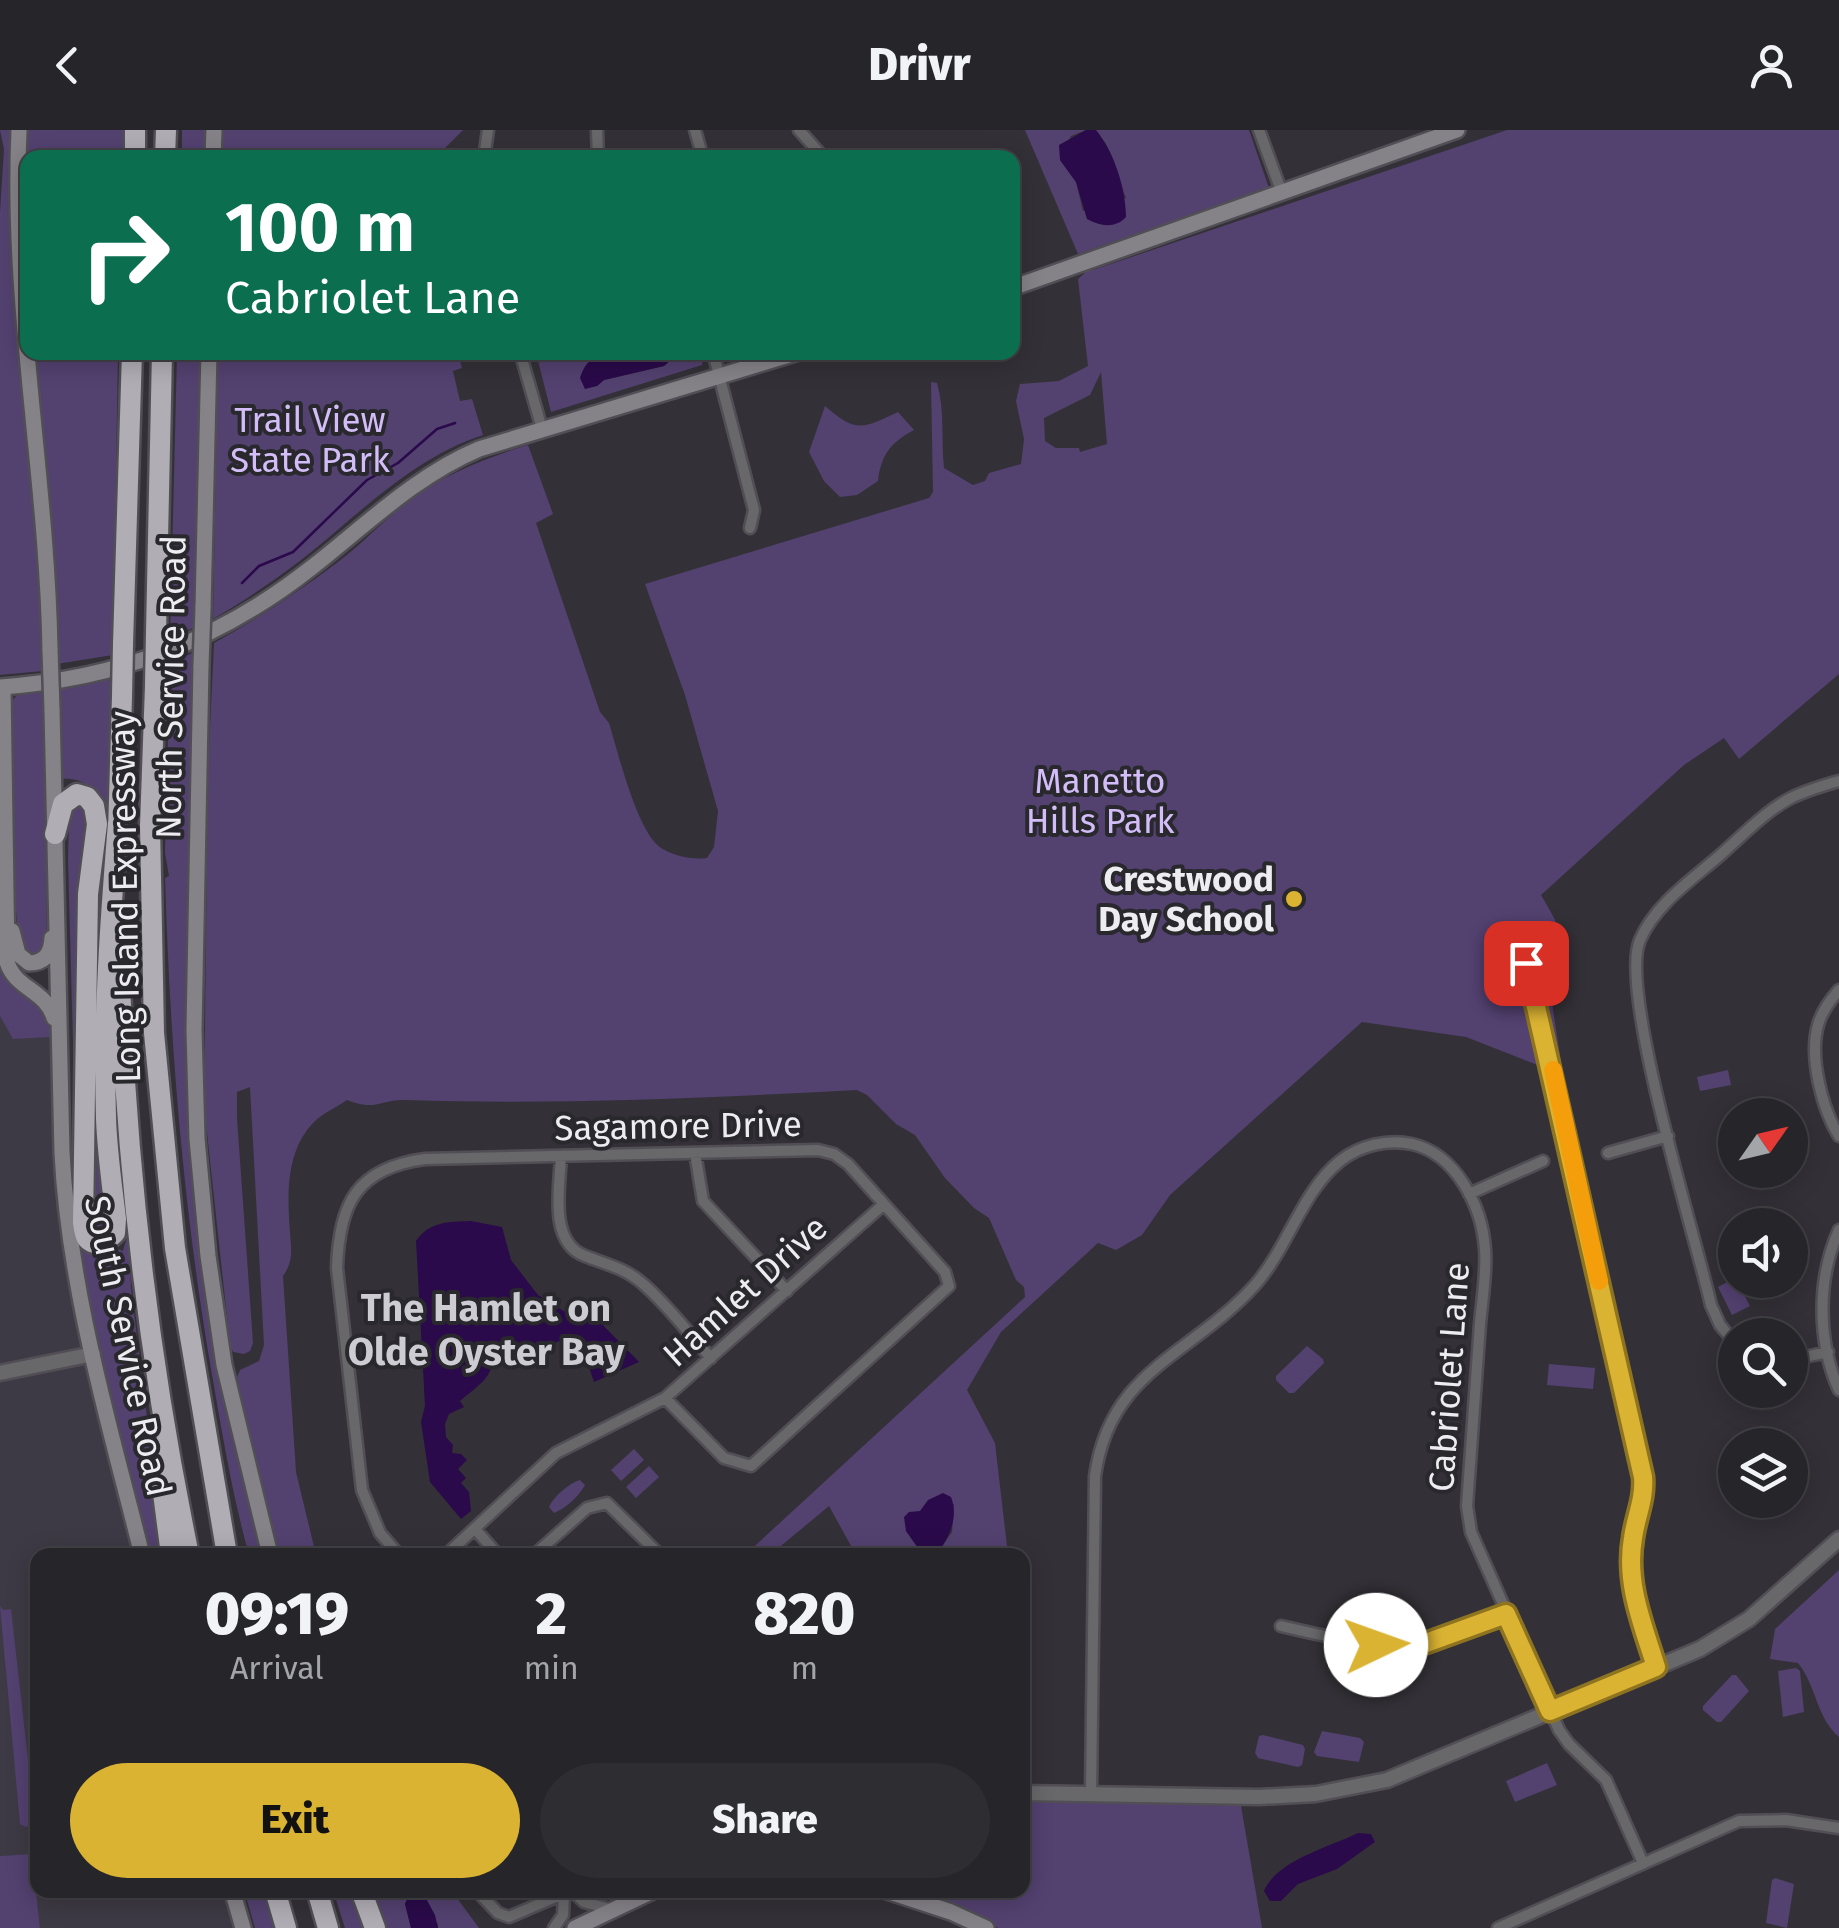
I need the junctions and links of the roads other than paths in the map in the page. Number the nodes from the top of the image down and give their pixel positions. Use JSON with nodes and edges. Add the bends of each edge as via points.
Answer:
{"nodes":[{"id":1,"x":19,"y":130,"type":"edge"},
{"id":2,"x":799,"y":130,"type":"edge"},
{"id":3,"x":1259,"y":130,"type":"edge"},
{"id":4,"x":1457,"y":130,"type":"edge"},
{"id":5,"x":817,"y":150,"type":"edge"},
{"id":6,"x":1282,"y":194,"type":"junction"},
{"id":7,"x":20,"y":274,"type":"edge"},
{"id":8,"x":1020,"y":282,"type":"edge"},
{"id":9,"x":29,"y":360,"type":"edge"},
{"id":10,"x":132,"y":360,"type":"edge"},
{"id":11,"x":162,"y":360,"type":"edge"},
{"id":12,"x":209,"y":360,"type":"edge"},
{"id":13,"x":522,"y":360,"type":"edge"},
{"id":14,"x":715,"y":360,"type":"edge"},
{"id":15,"x":772,"y":360,"type":"edge"},
{"id":16,"x":720,"y":375,"type":"junction"},
{"id":17,"x":542,"y":429,"type":"junction"},
{"id":18,"x":750,"y":528,"type":"dead end"},
{"id":19,"x":2,"y":687,"type":"edge"},
{"id":20,"x":1839,"y":781,"type":"edge"},
{"id":21,"x":118,"y":823,"type":"junction"},
{"id":22,"x":55,"y":834,"type":"junction"},
{"id":23,"x":56,"y":874,"type":"junction"},
{"id":24,"x":9,"y":917,"type":"junction"},
{"id":25,"x":1522,"y":948,"type":"dead end"},
{"id":26,"x":1839,"y":990,"type":"edge"},
{"id":27,"x":59,"y":1039,"type":"junction"},
{"id":28,"x":1668,"y":1136,"type":"junction"},
{"id":29,"x":1839,"y":1136,"type":"edge"},
{"id":30,"x":695,"y":1153,"type":"junction"},
{"id":31,"x":1608,"y":1154,"type":"dead end"},
{"id":32,"x":562,"y":1156,"type":"junction"},
{"id":33,"x":1544,"y":1161,"type":"dead end"},
{"id":34,"x":1469,"y":1194,"type":"junction"},
{"id":35,"x":884,"y":1204,"type":"junction"},
{"id":36,"x":1839,"y":1230,"type":"edge"},
{"id":37,"x":140,"y":1246,"type":"junction"},
{"id":38,"x":786,"y":1291,"type":"junction"},
{"id":39,"x":1718,"y":1321,"type":"edge"},
{"id":40,"x":1828,"y":1352,"type":"junction"},
{"id":41,"x":92,"y":1354,"type":"junction"},
{"id":42,"x":1808,"y":1356,"type":"edge"},
{"id":43,"x":711,"y":1358,"type":"junction"},
{"id":44,"x":0,"y":1373,"type":"edge"},
{"id":45,"x":1839,"y":1390,"type":"edge"},
{"id":46,"x":666,"y":1398,"type":"junction"},
{"id":47,"x":474,"y":1529,"type":"junction"},
{"id":48,"x":1839,"y":1540,"type":"edge"},
{"id":49,"x":140,"y":1548,"type":"edge"},
{"id":50,"x":170,"y":1548,"type":"edge"},
{"id":51,"x":188,"y":1548,"type":"edge"},
{"id":52,"x":226,"y":1548,"type":"edge"},
{"id":53,"x":268,"y":1548,"type":"edge"},
{"id":54,"x":394,"y":1548,"type":"edge"},
{"id":55,"x":454,"y":1548,"type":"edge"},
{"id":56,"x":492,"y":1548,"type":"edge"},
{"id":57,"x":542,"y":1548,"type":"edge"},
{"id":58,"x":653,"y":1548,"type":"edge"},
{"id":59,"x":1506,"y":1614,"type":"junction"},
{"id":60,"x":1280,"y":1626,"type":"dead end"},
{"id":61,"x":1656,"y":1667,"type":"junction"},
{"id":62,"x":1550,"y":1711,"type":"junction"},
{"id":63,"x":1030,"y":1792,"type":"edge"},
{"id":64,"x":1091,"y":1794,"type":"junction"},
{"id":65,"x":1839,"y":1828,"type":"edge"},
{"id":66,"x":1643,"y":1863,"type":"junction"},
{"id":67,"x":234,"y":1898,"type":"edge"},
{"id":68,"x":278,"y":1898,"type":"edge"},
{"id":69,"x":319,"y":1898,"type":"edge"},
{"id":70,"x":367,"y":1898,"type":"edge"},
{"id":71,"x":484,"y":1898,"type":"edge"},
{"id":72,"x":553,"y":1898,"type":"edge"},
{"id":73,"x":567,"y":1898,"type":"edge"},
{"id":74,"x":579,"y":1898,"type":"edge"},
{"id":75,"x":639,"y":1898,"type":"edge"},
{"id":76,"x":908,"y":1898,"type":"edge"},
{"id":77,"x":614,"y":1910,"type":"junction"},
{"id":78,"x":243,"y":1928,"type":"edge"},
{"id":79,"x":286,"y":1928,"type":"edge"},
{"id":80,"x":328,"y":1928,"type":"edge"},
{"id":81,"x":376,"y":1928,"type":"edge"},
{"id":82,"x":554,"y":1928,"type":"edge"},
{"id":83,"x":575,"y":1928,"type":"edge"},
{"id":84,"x":986,"y":1928,"type":"edge"},
{"id":85,"x":1498,"y":1928,"type":"edge"}],
"edges":[{"from":1,"to":7,"type":"main road","name":"South Service Road","bridge":true},
{"from":2,"to":5,"type":"street"},
{"from":3,"to":6,"type":"street"},
{"from":4,"to":6,"type":"main road"},
{"from":6,"to":8,"type":"main road"},
{"from":9,"to":22,"type":"main road","name":"South Service Road","bridge":true,"via":[[44,507]]},
{"from":10,"to":21,"type":"highway","name":"Long Island Expressway","bridge":true},
{"from":11,"to":52,"type":"highway","name":"Long Island Expressway","bridge":true,"via":[[150,826],[154,1033],[175,1248]]},
{"from":12,"to":53,"type":"main road","name":"North Service Road","bridge":true,"via":[[196,1139],[224,1365]]},
{"from":13,"to":17,"type":"street"},
{"from":14,"to":16,"type":"street"},
{"from":15,"to":16,"type":"main road"},
{"from":16,"to":17,"type":"main road"},
{"from":16,"to":18,"type":"street","via":[[754,510]]},
{"from":17,"to":19,"type":"main road","via":[[438,468],[279,592],[224,626],[155,658]]},
{"from":19,"to":24,"type":"main road"},
{"from":20,"to":28,"type":"street","via":[[1771,811],[1657,912],[1640,939],[1635,980]]},
{"from":21,"to":22,"type":"highway","via":[[106,1037],[116,1218],[115,1233],[102,1246],[85,1238],[83,1224],[88,894],[96,824],[87,797],[77,794],[62,804]]},
{"from":21,"to":37,"type":"highway","name":"Long Island Expressway","via":[[122,1036]]},
{"from":22,"to":23,"type":"main road","name":"South Service Road"},
{"from":23,"to":24,"type":"main road","via":[[51,948],[44,958],[23,960]]},
{"from":23,"to":27,"type":"main road","name":"South Service Road"},
{"from":24,"to":27,"type":"main road","via":[[10,970],[49,1004]]},
{"from":25,"to":61,"type":"street","via":[[1643,1477],[1630,1574]]},
{"from":26,"to":29,"type":"street","via":[[1816,1029],[1826,1109]]},
{"from":27,"to":41,"type":"main road","name":"South Service Road","via":[[66,1215]]},
{"from":28,"to":31,"type":"street"},
{"from":28,"to":39,"type":"street"},
{"from":30,"to":32,"type":"street","name":"Sagamore Drive"},
{"from":30,"to":35,"type":"street","name":"Sagamore Drive","via":[[834,1154]]},
{"from":30,"to":38,"type":"street","via":[[704,1201]]},
{"from":32,"to":43,"type":"street","via":[[558,1220],[567,1238],[580,1255],[642,1283]]},
{"from":32,"to":54,"type":"street","name":"Sagamore Drive","via":[[402,1162],[374,1174],[344,1210],[338,1268],[362,1490]]},
{"from":33,"to":34,"type":"street"},
{"from":34,"to":59,"type":"street","name":"Cabriolet Lane","via":[[1486,1250],[1467,1506],[1471,1532]]},
{"from":34,"to":64,"type":"street","name":"Cabriolet Lane","via":[[1449,1164],[1424,1147],[1405,1142],[1360,1148],[1325,1176],[1254,1286],[1120,1402],[1098,1448],[1095,1476]]},
{"from":35,"to":38,"type":"street","name":"Hamlet Drive"},
{"from":35,"to":46,"type":"street","name":"Sagamore Drive","via":[[945,1272],[949,1286],[762,1458],[751,1466],[724,1458]]},
{"from":36,"to":40,"type":"street","via":[[1822,1300]]},
{"from":37,"to":50,"type":"highway"},
{"from":37,"to":51,"type":"highway","name":"Long Island Expressway"},
{"from":38,"to":43,"type":"street","name":"Hamlet Drive"},
{"from":40,"to":42,"type":"street"},
{"from":40,"to":45,"type":"street"},
{"from":41,"to":44,"type":"street"},
{"from":41,"to":49,"type":"main road","name":"South Service Road"},
{"from":43,"to":46,"type":"street","name":"Hamlet Drive"},
{"from":46,"to":47,"type":"street","name":"Hamlet Drive","via":[[556,1454]]},
{"from":47,"to":55,"type":"street","name":"Hamlet Drive"},
{"from":47,"to":56,"type":"street"},
{"from":48,"to":61,"type":"street","via":[[1749,1620]]},
{"from":57,"to":58,"type":"street","via":[[587,1508],[608,1502]]},
{"from":59,"to":60,"type":"street","via":[[1448,1637],[1401,1646]]},
{"from":59,"to":62,"type":"street","name":"Cabriolet Lane"},
{"from":61,"to":62,"type":"street"},
{"from":62,"to":64,"type":"street","via":[[1415,1771],[1358,1788],[1259,1797]]},
{"from":62,"to":66,"type":"street","name":"Cabriolet Lane","via":[[1568,1744],[1606,1780]]},
{"from":63,"to":64,"type":"street"},
{"from":65,"to":66,"type":"street","via":[[1739,1821]]},
{"from":66,"to":85,"type":"street"},
{"from":67,"to":78,"type":"main road"},
{"from":68,"to":79,"type":"highway"},
{"from":69,"to":80,"type":"highway"},
{"from":70,"to":81,"type":"highway"},
{"from":71,"to":72,"type":"street","via":[[510,1917]]},
{"from":73,"to":82,"type":"street"},
{"from":74,"to":77,"type":"street"},
{"from":75,"to":77,"type":"main road"},
{"from":76,"to":84,"type":"main road"},
{"from":77,"to":83,"type":"main road"}]}
